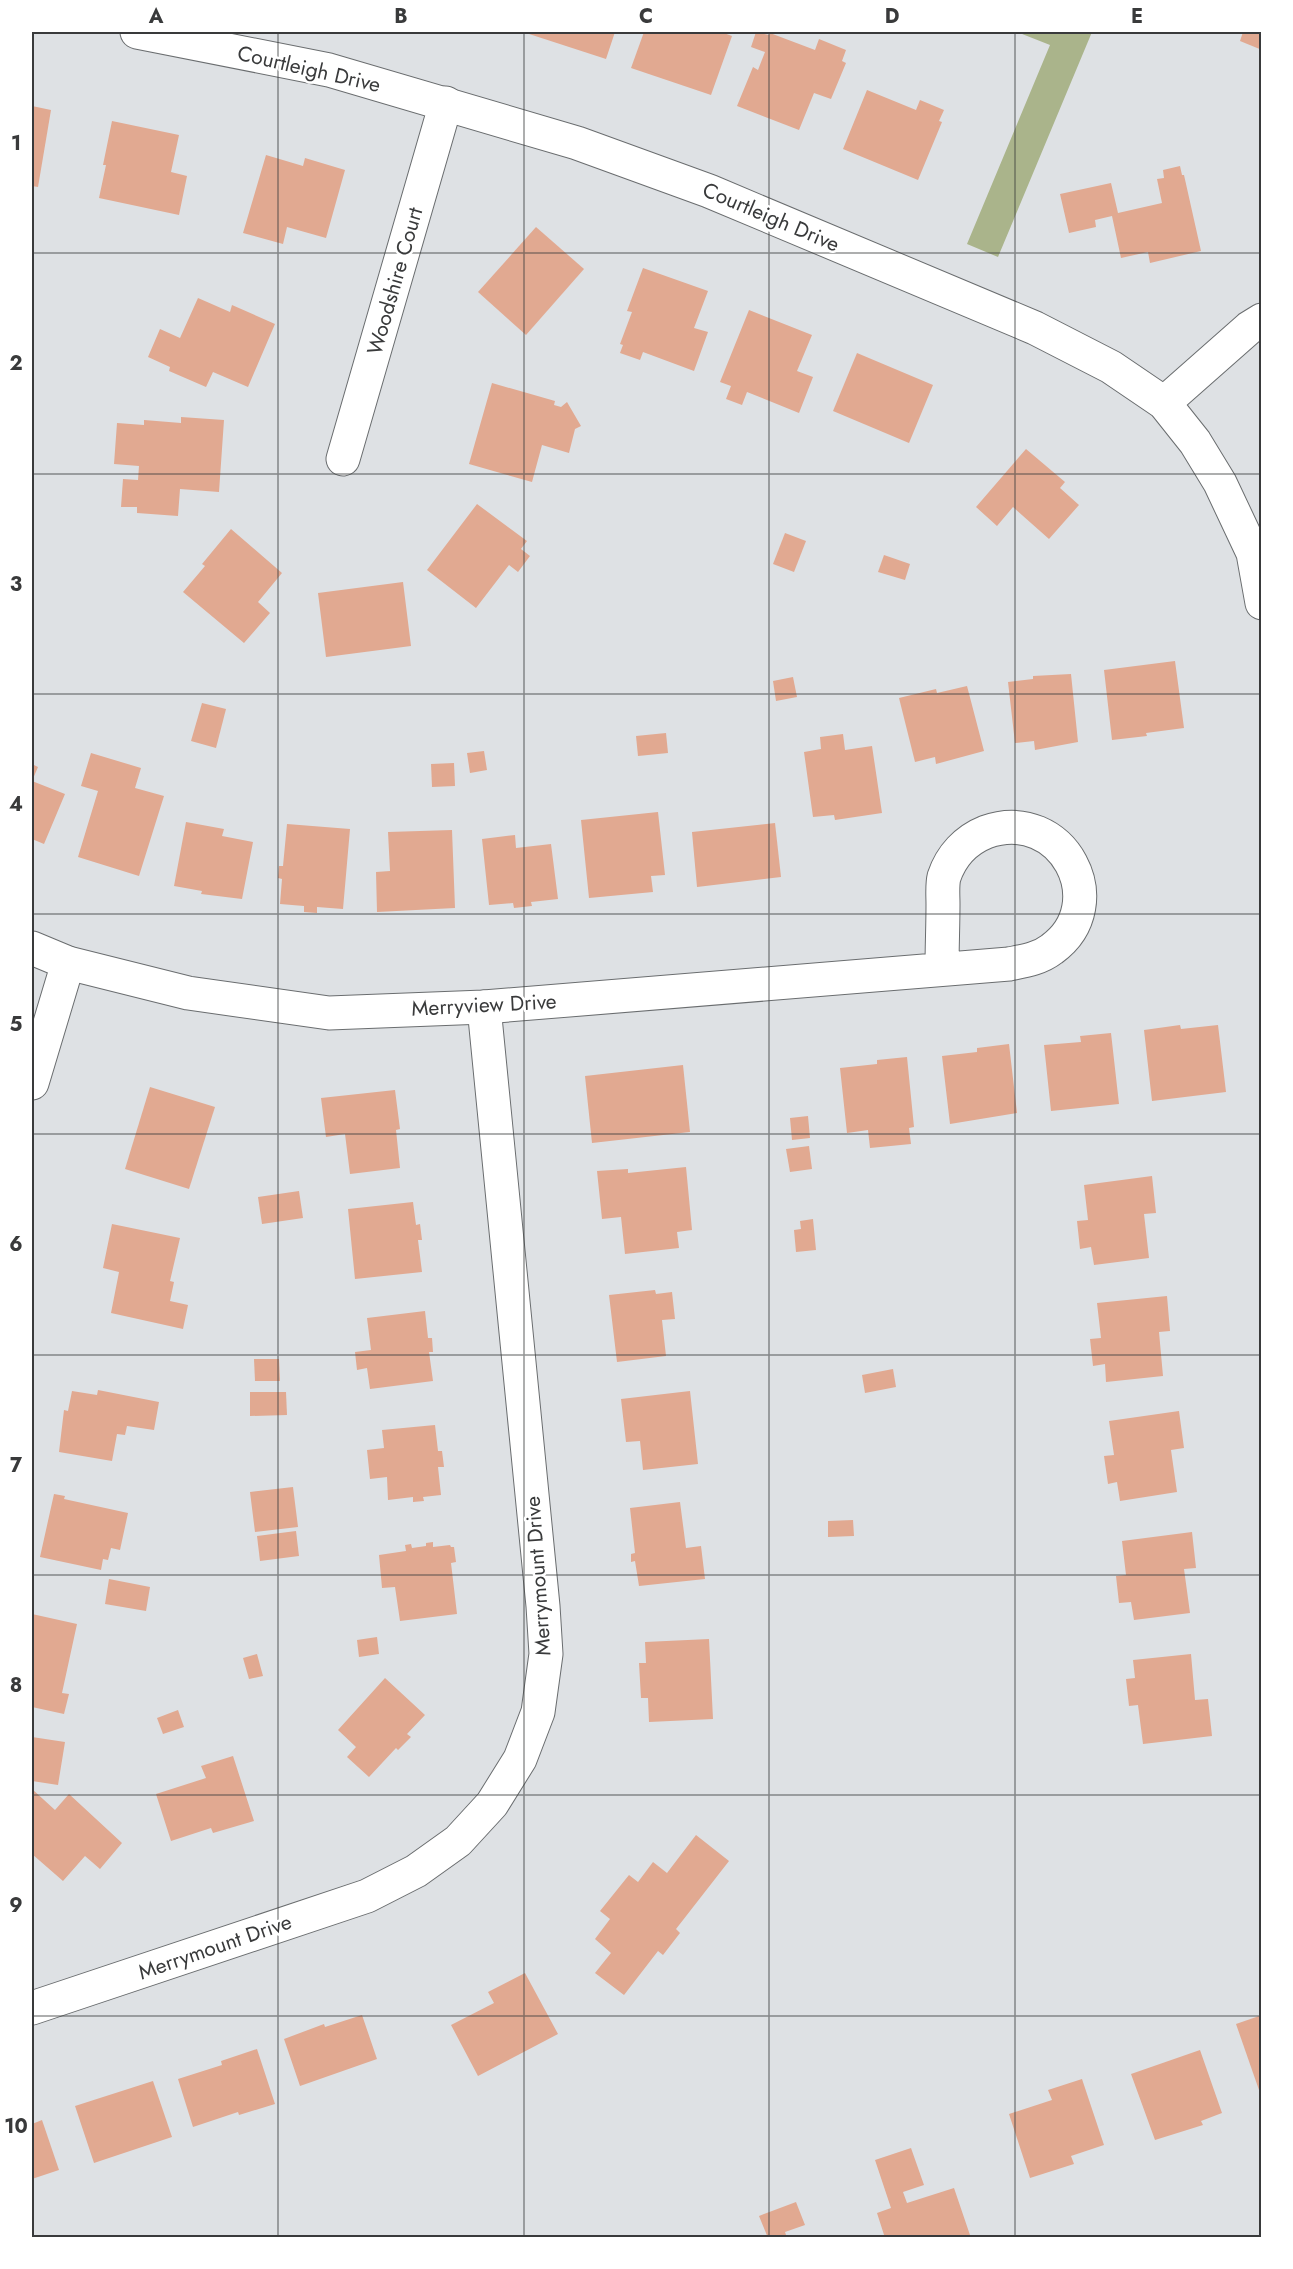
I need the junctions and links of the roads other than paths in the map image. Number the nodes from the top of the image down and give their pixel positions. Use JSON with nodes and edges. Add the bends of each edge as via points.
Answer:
{"nodes":[{"id":1,"x":137,"y":32,"type":"edge"},
{"id":2,"x":446,"y":103,"type":"junction"},
{"id":3,"x":1262,"y":320,"type":"edge"},
{"id":4,"x":1164,"y":403,"type":"junction"},
{"id":5,"x":343,"y":459,"type":"dead end"},
{"id":6,"x":1262,"y":603,"type":"edge"},
{"id":7,"x":32,"y":948,"type":"edge"},
{"id":8,"x":68,"y":963,"type":"junction"},
{"id":9,"x":942,"y":968,"type":"junction"},
{"id":10,"x":484,"y":1007,"type":"junction"},
{"id":11,"x":32,"y":1083,"type":"edge"},
{"id":12,"x":32,"y":2008,"type":"edge"}],
"edges":[{"from":1,"to":2,"type":"street","name":"Courtleigh Drive","via":[[329,70]]},
{"from":2,"to":4,"type":"street","name":"Courtleigh Drive","via":[[577,143],[709,191],[1035,328],[1111,367]]},
{"from":2,"to":5,"type":"street","name":"Woodshire Court"},
{"from":3,"to":4,"type":"street"},
{"from":4,"to":6,"type":"street","name":"Courtleigh Drive","via":[[1195,442],[1220,483],[1253,553]]},
{"from":7,"to":8,"type":"street","name":"Merryview Drive"},
{"from":8,"to":10,"type":"street","name":"Merryview Drive","via":[[188,993],[329,1013]]},
{"from":8,"to":11,"type":"street"},
{"from":9,"to":9,"type":"street","name":"Merryview Drive","via":[[1033,960],[1067,934],[1075,919],[1078,882],[1061,848],[1044,834],[1024,827],[1002,827],[974,837],[955,855],[943,879]]},
{"from":9,"to":10,"type":"street","name":"Merryview Drive"},
{"from":10,"to":12,"type":"street","name":"Merrymount Drive","via":[[545,1645],[538,1712],[520,1759],[485,1811],[458,1841],[416,1871],[367,1896]]}]}
